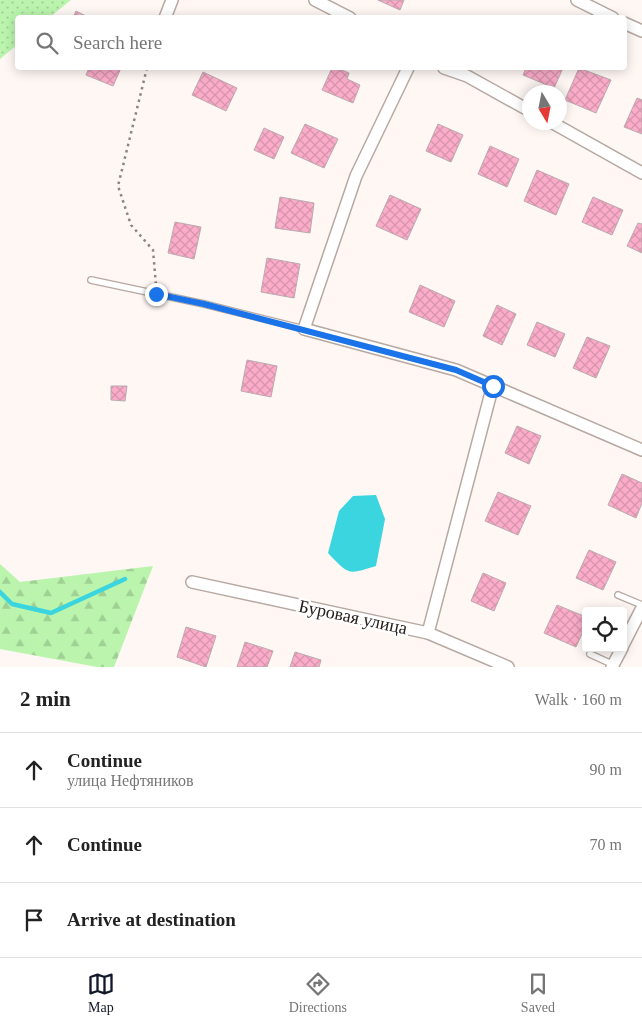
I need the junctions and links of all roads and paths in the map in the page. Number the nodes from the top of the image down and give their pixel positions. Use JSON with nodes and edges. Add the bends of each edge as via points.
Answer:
{"nodes":[{"id":1,"x":172,"y":0,"type":"edge"},
{"id":2,"x":314,"y":0,"type":"edge"},
{"id":3,"x":577,"y":0,"type":"edge"},
{"id":4,"x":166,"y":15,"type":"edge"},
{"id":5,"x":344,"y":15,"type":"edge"},
{"id":6,"x":607,"y":15,"type":"edge"},
{"id":7,"x":627,"y":24,"type":"edge"},
{"id":8,"x":642,"y":31,"type":"edge"},
{"id":9,"x":147,"y":70,"type":"edge"},
{"id":10,"x":407,"y":70,"type":"edge"},
{"id":11,"x":450,"y":70,"type":"edge"},
{"id":12,"x":522,"y":107,"type":"edge"},
{"id":13,"x":565,"y":130,"type":"edge"},
{"id":14,"x":642,"y":173,"type":"edge"},
{"id":15,"x":91,"y":280,"type":"dead end"},
{"id":16,"x":156,"y":294,"type":"junction"},
{"id":17,"x":304,"y":329,"type":"junction"},
{"id":18,"x":493,"y":386,"type":"junction"},
{"id":19,"x":642,"y":450,"type":"edge"},
{"id":20,"x":192,"y":582,"type":"dead end"},
{"id":21,"x":618,"y":595,"type":"dead end"},
{"id":22,"x":642,"y":606,"type":"edge"},
{"id":23,"x":428,"y":633,"type":"junction"},
{"id":24,"x":627,"y":637,"type":"edge"},
{"id":25,"x":620,"y":652,"type":"edge"},
{"id":26,"x":590,"y":654,"type":"dead end"},
{"id":27,"x":613,"y":666,"type":"edge"},
{"id":28,"x":508,"y":667,"type":"edge"}],
"edges":[{"from":1,"to":4,"type":"street"},
{"from":2,"to":5,"type":"street"},
{"from":3,"to":6,"type":"street"},
{"from":7,"to":8,"type":"street"},
{"from":9,"to":16,"type":"path","via":[[118,186],[131,225],[153,250]]},
{"from":10,"to":17,"type":"street","via":[[356,176]]},
{"from":11,"to":12,"type":"street"},
{"from":13,"to":14,"type":"street"},
{"from":15,"to":16,"type":"lane"},
{"from":16,"to":17,"type":"lane"},
{"from":17,"to":18,"type":"street","via":[[456,370]]},
{"from":18,"to":19,"type":"street"},
{"from":18,"to":23,"type":"street"},
{"from":20,"to":23,"type":"street","name":"Буровая улица"},
{"from":21,"to":22,"type":"lane"},
{"from":22,"to":24,"type":"street"},
{"from":23,"to":28,"type":"street","name":"Буровая улица"},
{"from":25,"to":27,"type":"street"},
{"from":26,"to":27,"type":"lane"}]}
